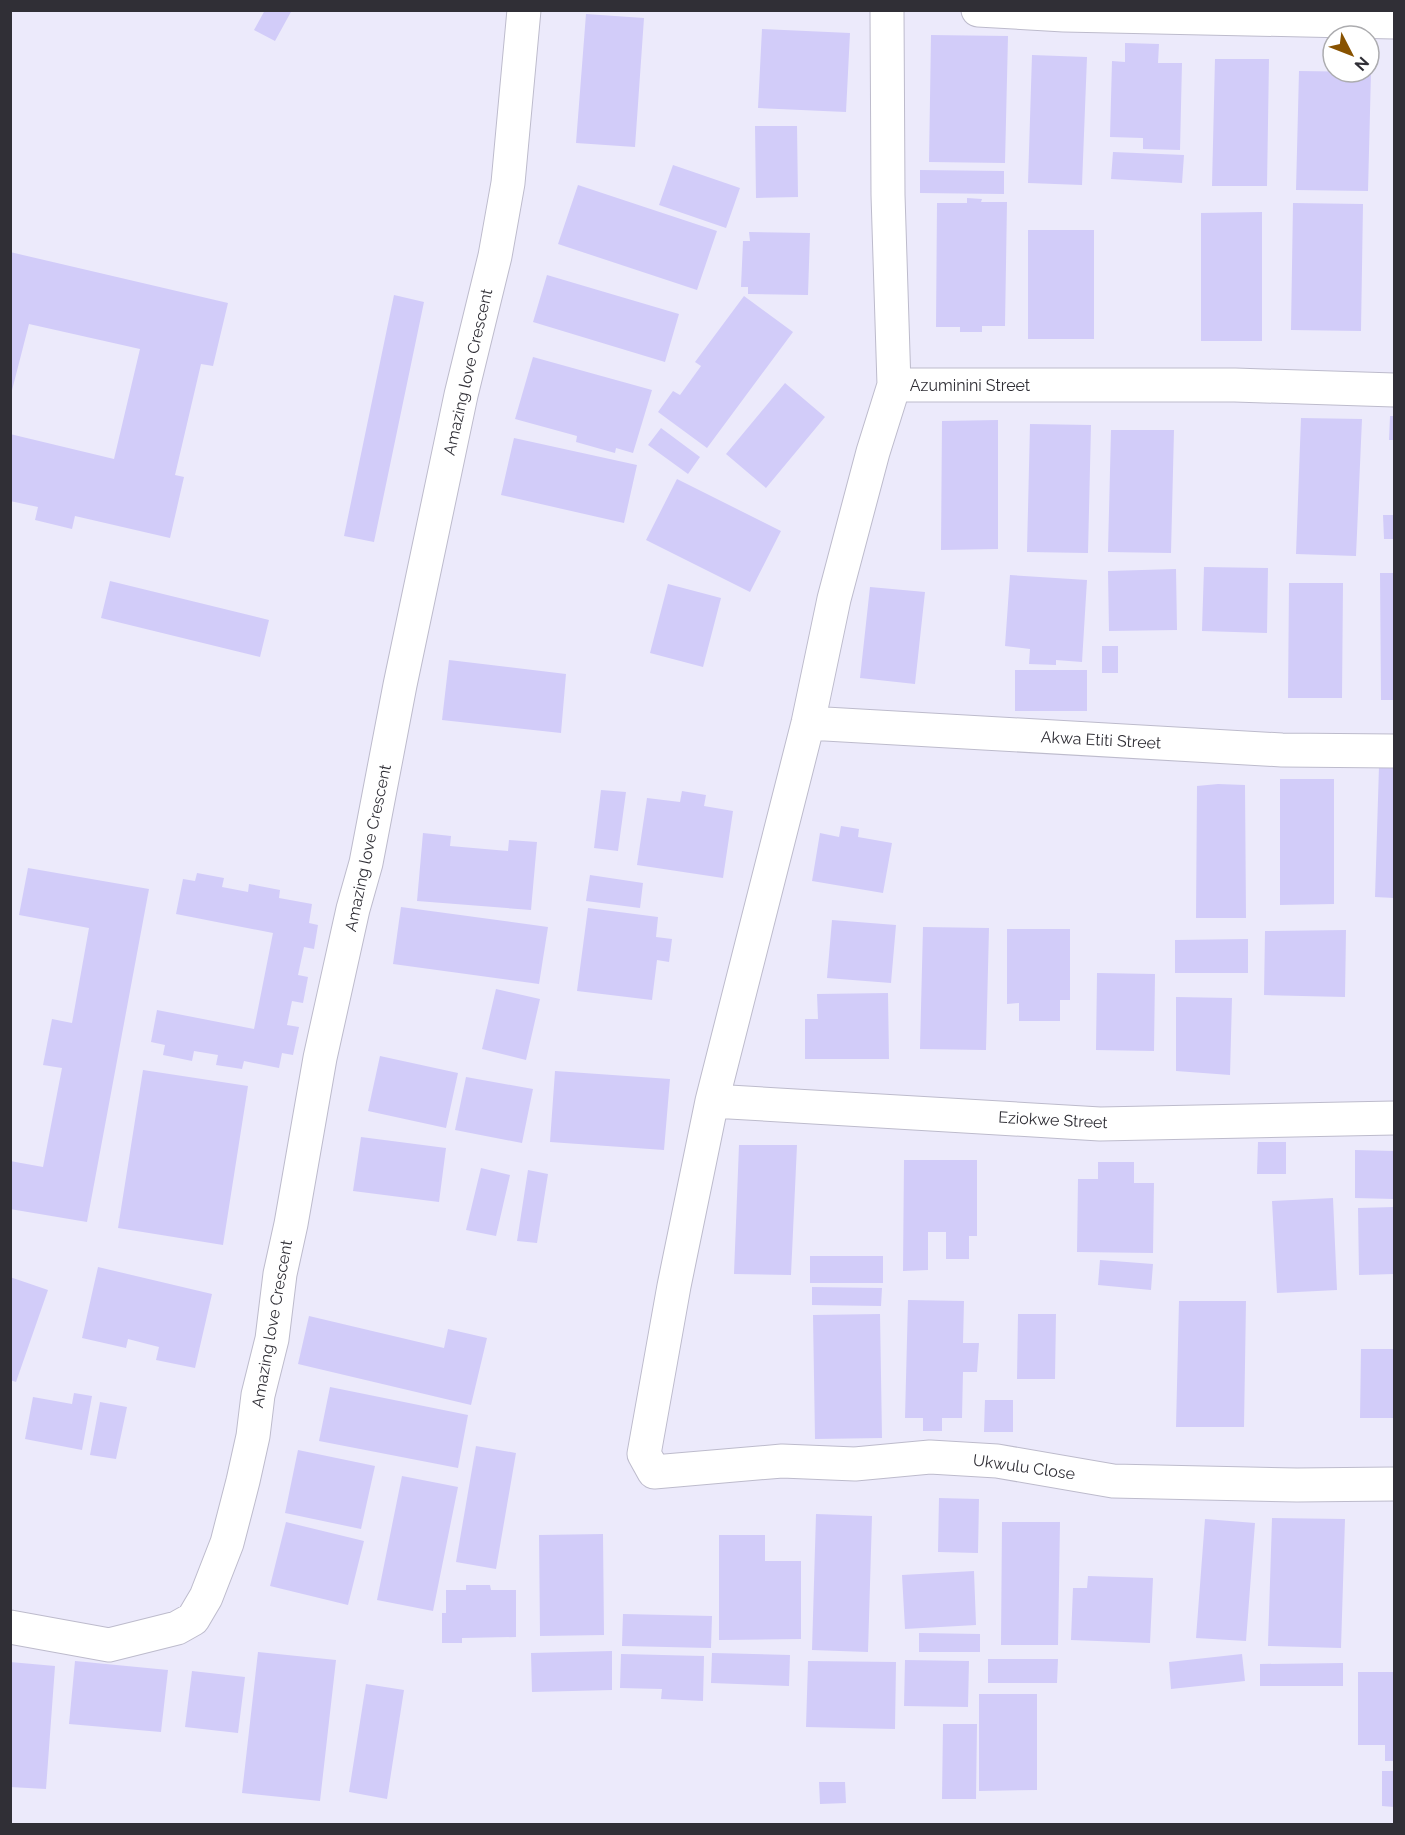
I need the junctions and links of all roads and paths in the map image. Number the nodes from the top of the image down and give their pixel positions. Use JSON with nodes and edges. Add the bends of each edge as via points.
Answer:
{"nodes":[{"id":1,"x":524,"y":10,"type":"edge"},
{"id":2,"x":887,"y":10,"type":"edge"},
{"id":3,"x":978,"y":10,"type":"edge"},
{"id":4,"x":1395,"y":22,"type":"edge"},
{"id":5,"x":894,"y":385,"type":"junction"},
{"id":6,"x":1395,"y":390,"type":"edge"},
{"id":7,"x":808,"y":723,"type":"junction"},
{"id":8,"x":1395,"y":751,"type":"edge"},
{"id":9,"x":712,"y":1101,"type":"junction"},
{"id":10,"x":1395,"y":1118,"type":"edge"},
{"id":11,"x":654,"y":1472,"type":"joint"},
{"id":12,"x":1395,"y":1484,"type":"edge"},
{"id":13,"x":10,"y":1627,"type":"edge"}],
"edges":[{"from":1,"to":13,"type":"street","name":"Amazing love Crescent","via":[[508,183],[495,256],[461,395],[366,864],[320,1058],[280,1274],[272,1339],[227,1544],[193,1619],[177,1628],[109,1645]]},
{"from":2,"to":5,"type":"street"},
{"from":3,"to":4,"type":"street"},
{"from":5,"to":6,"type":"street","name":"Azuminini Street","via":[[1235,385]]},
{"from":5,"to":7,"type":"street","name":"Azuminini Street","via":[[834,599]]},
{"from":7,"to":8,"type":"street","name":"Akwa Etiti Street","via":[[1282,750]]},
{"from":7,"to":9,"type":"street","name":"Azuminini Street"},
{"from":9,"to":10,"type":"street","name":"Eziokwe Street","via":[[1100,1124]]},
{"from":9,"to":11,"type":"street","name":"Azuminini Street","via":[[644,1454]]},
{"from":11,"to":12,"type":"street","name":"Ukwulu Close","via":[[782,1461],[855,1464],[930,1457],[997,1461],[1113,1481]]}]}
